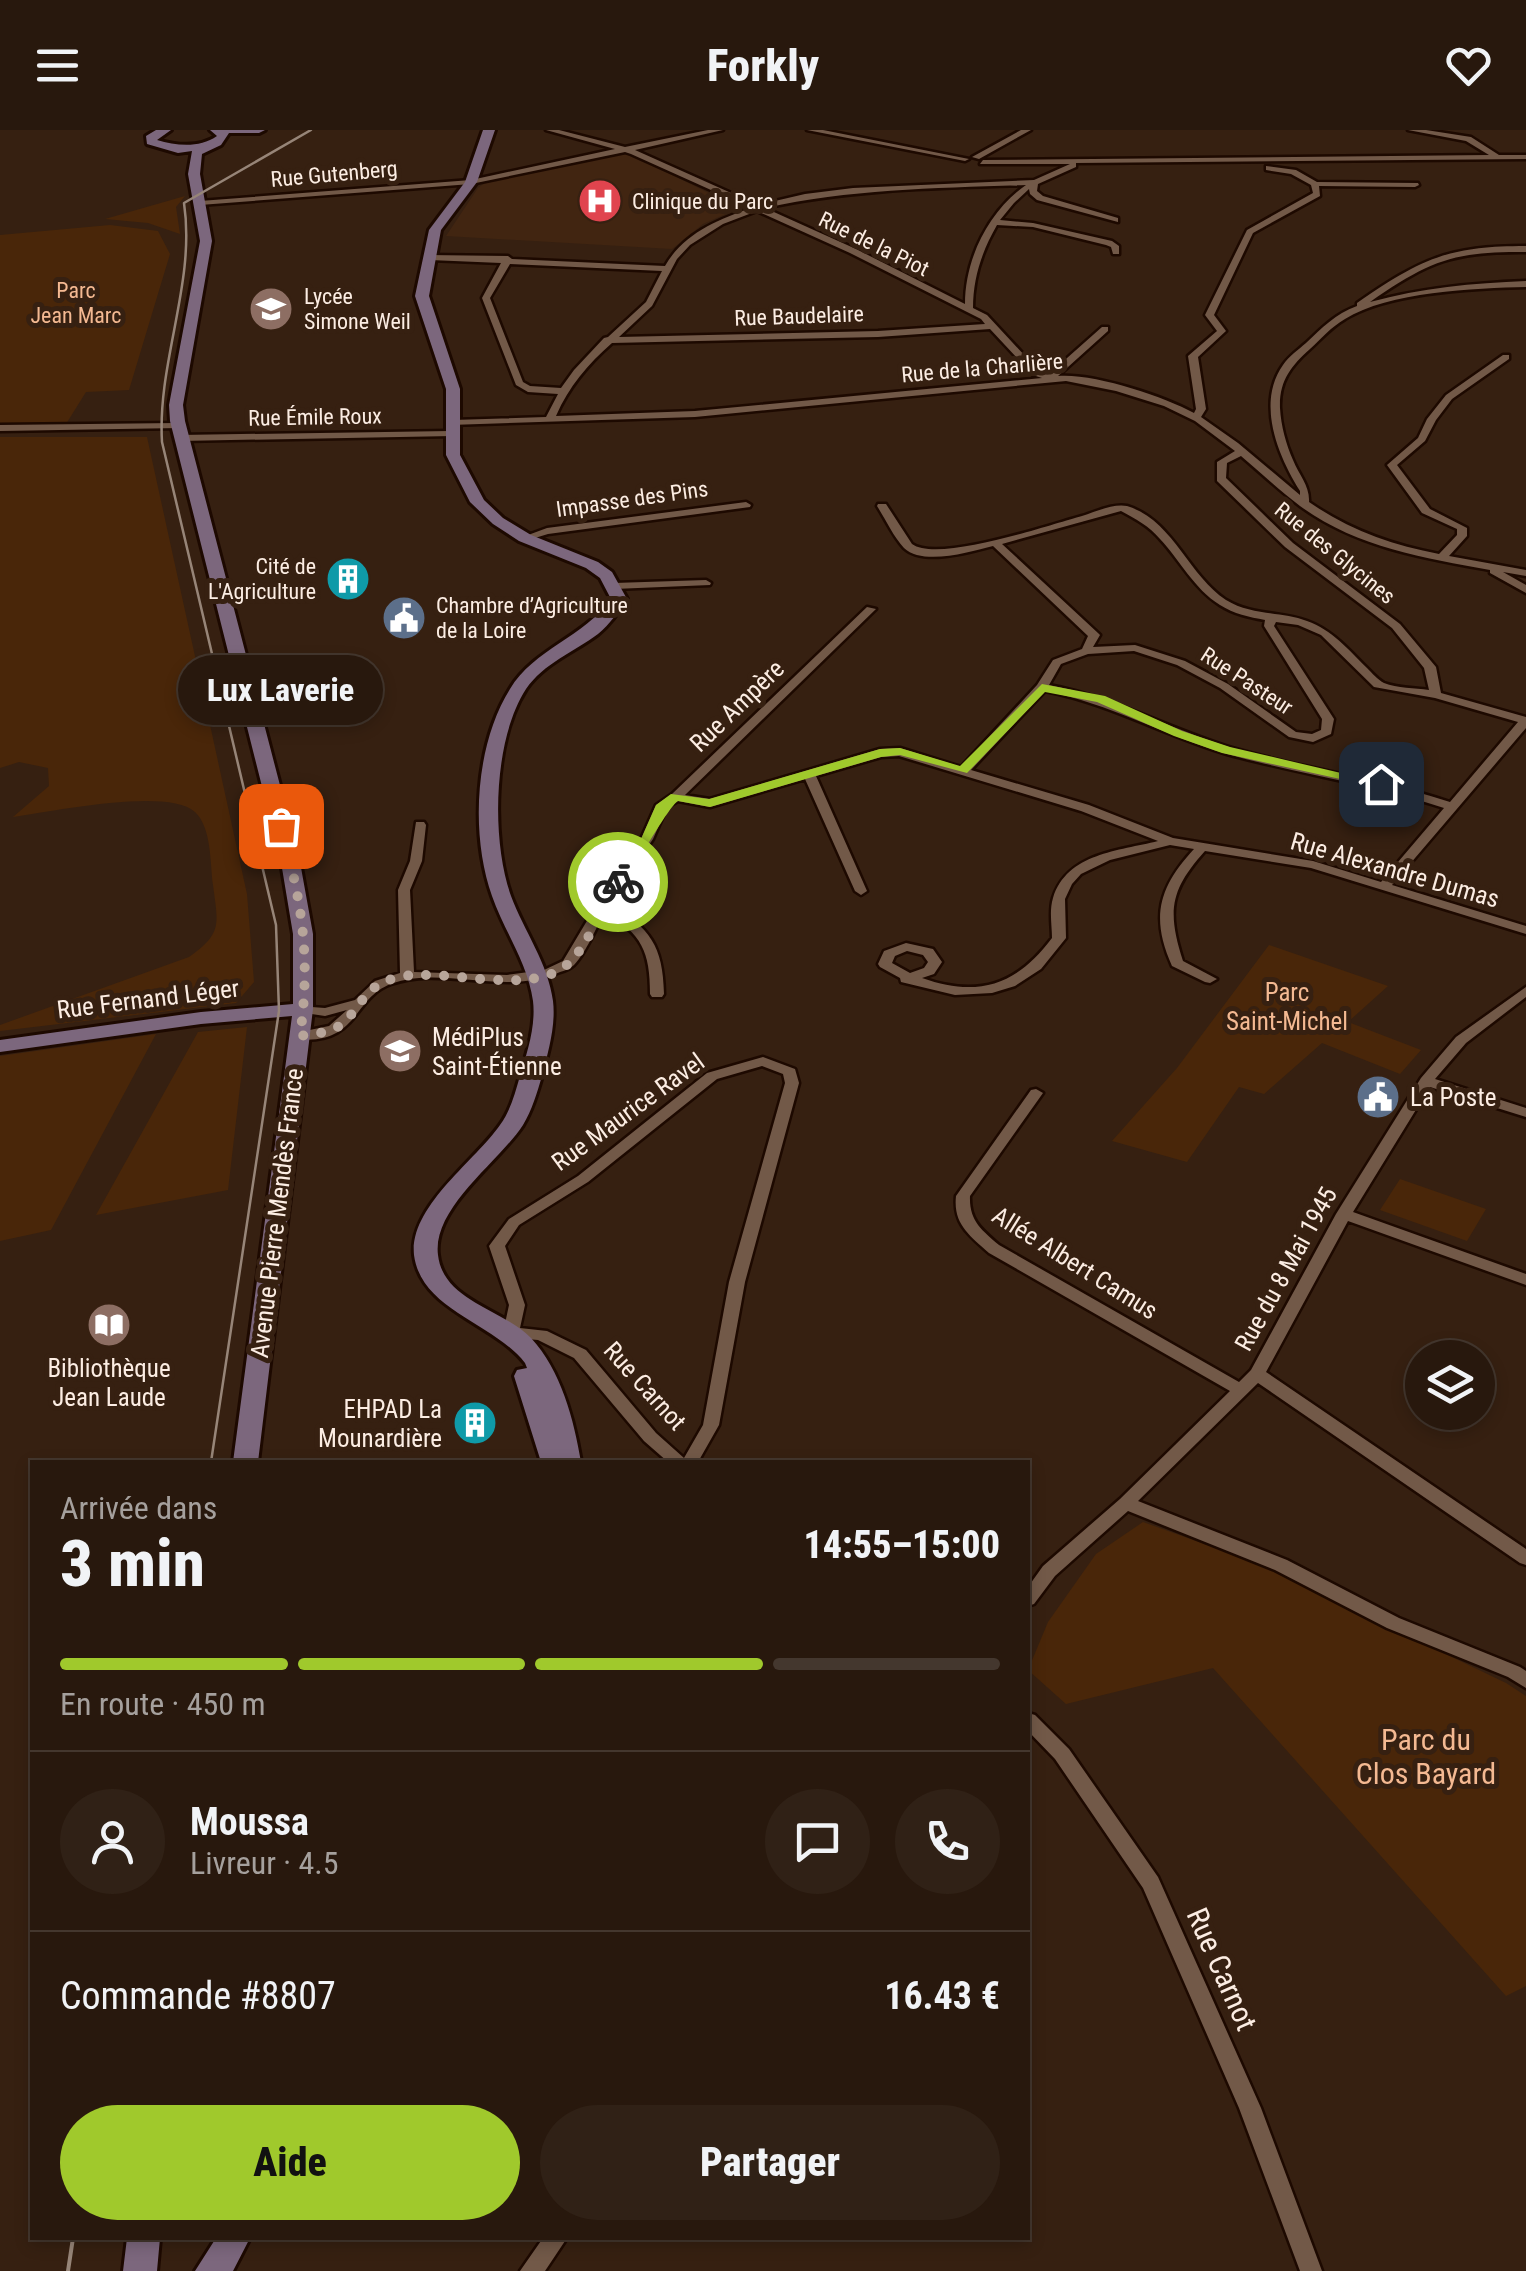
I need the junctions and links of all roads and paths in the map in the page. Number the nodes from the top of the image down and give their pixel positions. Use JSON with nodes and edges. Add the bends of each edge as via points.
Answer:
{"nodes":[{"id":1,"x":258,"y":130,"type":"edge"},
{"id":2,"x":490,"y":130,"type":"edge"},
{"id":3,"x":550,"y":130,"type":"edge"},
{"id":4,"x":719,"y":130,"type":"edge"},
{"id":5,"x":811,"y":130,"type":"edge"},
{"id":6,"x":1027,"y":130,"type":"edge"},
{"id":7,"x":1412,"y":130,"type":"edge"},
{"id":8,"x":158,"y":132,"type":"edge"},
{"id":9,"x":219,"y":133,"type":"edge"},
{"id":10,"x":204,"y":148,"type":"junction"},
{"id":11,"x":171,"y":150,"type":"junction"},
{"id":12,"x":625,"y":150,"type":"junction"},
{"id":13,"x":1496,"y":156,"type":"junction"},
{"id":14,"x":1526,"y":157,"type":"edge"},
{"id":15,"x":979,"y":159,"type":"junction"},
{"id":16,"x":1211,"y":160,"type":"junction"},
{"id":17,"x":1075,"y":163,"type":"junction"},
{"id":18,"x":194,"y":174,"type":"junction"},
{"id":19,"x":471,"y":182,"type":"junction"},
{"id":20,"x":1034,"y":182,"type":"junction"},
{"id":21,"x":1315,"y":184,"type":"junction"},
{"id":22,"x":1415,"y":186,"type":"dead end"},
{"id":23,"x":200,"y":203,"type":"junction"},
{"id":24,"x":754,"y":207,"type":"junction"},
{"id":25,"x":1115,"y":220,"type":"dead end"},
{"id":26,"x":994,"y":222,"type":"junction"},
{"id":27,"x":1526,"y":249,"type":"edge"},
{"id":28,"x":1116,"y":252,"type":"dead end"},
{"id":29,"x":430,"y":256,"type":"junction"},
{"id":30,"x":508,"y":259,"type":"junction"},
{"id":31,"x":665,"y":269,"type":"junction"},
{"id":32,"x":1526,"y":284,"type":"edge"},
{"id":33,"x":969,"y":310,"type":"junction"},
{"id":34,"x":1353,"y":310,"type":"junction"},
{"id":35,"x":993,"y":326,"type":"junction"},
{"id":36,"x":1104,"y":329,"type":"dead end"},
{"id":37,"x":607,"y":340,"type":"junction"},
{"id":38,"x":1506,"y":357,"type":"dead end"},
{"id":39,"x":1050,"y":377,"type":"junction"},
{"id":40,"x":560,"y":392,"type":"junction"},
{"id":41,"x":176,"y":405,"type":"junction"},
{"id":42,"x":1196,"y":418,"type":"junction"},
{"id":43,"x":550,"y":419,"type":"junction"},
{"id":44,"x":0,"y":428,"type":"edge"},
{"id":45,"x":137,"y":428,"type":"junction"},
{"id":46,"x":452,"y":428,"type":"junction"},
{"id":47,"x":179,"y":432,"type":"junction"},
{"id":48,"x":1241,"y":452,"type":"junction"},
{"id":49,"x":1292,"y":472,"type":"junction"},
{"id":50,"x":1275,"y":478,"type":"junction"},
{"id":51,"x":746,"y":504,"type":"dead end"},
{"id":52,"x":1304,"y":504,"type":"junction"},
{"id":53,"x":882,"y":506,"type":"dead end"},
{"id":54,"x":526,"y":538,"type":"junction"},
{"id":55,"x":996,"y":544,"type":"junction"},
{"id":56,"x":1441,"y":558,"type":"junction"},
{"id":57,"x":1486,"y":567,"type":"junction"},
{"id":58,"x":1526,"y":572,"type":"edge"},
{"id":59,"x":706,"y":583,"type":"dead end"},
{"id":60,"x":614,"y":586,"type":"junction"},
{"id":61,"x":1526,"y":590,"type":"edge"},
{"id":62,"x":871,"y":608,"type":"dead end"},
{"id":63,"x":1272,"y":618,"type":"junction"},
{"id":64,"x":1086,"y":651,"type":"junction"},
{"id":65,"x":1042,"y":687,"type":"junction"},
{"id":66,"x":1436,"y":695,"type":"junction"},
{"id":67,"x":1526,"y":721,"type":"edge"},
{"id":68,"x":962,"y":770,"type":"junction"},
{"id":69,"x":809,"y":774,"type":"junction"},
{"id":70,"x":676,"y":797,"type":"junction"},
{"id":71,"x":1452,"y":807,"type":"junction"},
{"id":72,"x":420,"y":824,"type":"dead end"},
{"id":73,"x":1170,"y":841,"type":"junction"},
{"id":74,"x":1202,"y":848,"type":"junction"},
{"id":75,"x":1384,"y":886,"type":"junction"},
{"id":76,"x":862,"y":891,"type":"dead end"},
{"id":77,"x":603,"y":904,"type":"junction"},
{"id":78,"x":1526,"y":930,"type":"edge"},
{"id":79,"x":532,"y":973,"type":"junction"},
{"id":80,"x":407,"y":976,"type":"junction"},
{"id":81,"x":906,"y":979,"type":"dead end"},
{"id":82,"x":1210,"y":979,"type":"dead end"},
{"id":83,"x":1526,"y":990,"type":"edge"},
{"id":84,"x":657,"y":994,"type":"dead end"},
{"id":85,"x":356,"y":1004,"type":"junction"},
{"id":86,"x":304,"y":1009,"type":"junction"},
{"id":87,"x":300,"y":1036,"type":"junction"},
{"id":88,"x":531,"y":1042,"type":"junction"},
{"id":89,"x":0,"y":1046,"type":"edge"},
{"id":90,"x":1426,"y":1081,"type":"junction"},
{"id":91,"x":1036,"y":1093,"type":"dead end"},
{"id":92,"x":1526,"y":1113,"type":"edge"},
{"id":93,"x":1344,"y":1214,"type":"junction"},
{"id":94,"x":1526,"y":1280,"type":"edge"},
{"id":95,"x":511,"y":1332,"type":"junction"},
{"id":96,"x":1257,"y":1374,"type":"junction"},
{"id":97,"x":1242,"y":1390,"type":"junction"},
{"id":98,"x":246,"y":1460,"type":"edge"},
{"id":99,"x":552,"y":1460,"type":"edge"},
{"id":100,"x":568,"y":1460,"type":"edge"},
{"id":101,"x":676,"y":1460,"type":"edge"},
{"id":102,"x":691,"y":1460,"type":"edge"},
{"id":103,"x":1126,"y":1503,"type":"junction"},
{"id":104,"x":1526,"y":1558,"type":"edge"},
{"id":105,"x":1030,"y":1596,"type":"edge"},
{"id":106,"x":1526,"y":1681,"type":"edge"},
{"id":107,"x":1030,"y":1722,"type":"edge"},
{"id":108,"x":144,"y":2240,"type":"edge"},
{"id":109,"x":232,"y":2240,"type":"edge"},
{"id":110,"x":554,"y":2240,"type":"edge"},
{"id":111,"x":140,"y":2271,"type":"edge"},
{"id":112,"x":212,"y":2271,"type":"edge"},
{"id":113,"x":530,"y":2271,"type":"edge"},
{"id":114,"x":1311,"y":2271,"type":"edge"}],
"edges":[{"from":1,"to":9,"type":"street"},
{"from":2,"to":19,"type":"street"},
{"from":3,"to":12,"type":"street","name":"Rue de la Piot"},
{"from":4,"to":12,"type":"street","name":"Rue Gutenberg"},
{"from":5,"to":15,"type":"street"},
{"from":6,"to":15,"type":"street"},
{"from":7,"to":13,"type":"street","via":[[1468,139]]},
{"from":8,"to":11,"type":"street","via":[[150,140],[154,146]]},
{"from":9,"to":10,"type":"street"},
{"from":10,"to":11,"type":"street"},
{"from":10,"to":18,"type":"street","via":[[196,153]]},
{"from":11,"to":18,"type":"street","via":[[184,155]]},
{"from":12,"to":19,"type":"street","name":"Rue Gutenberg"},
{"from":12,"to":24,"type":"street","name":"Rue de la Piot"},
{"from":13,"to":14,"type":"street"},
{"from":13,"to":16,"type":"street"},
{"from":15,"to":17,"type":"street"},
{"from":16,"to":17,"type":"street"},
{"from":16,"to":21,"type":"street","via":[[1273,168]]},
{"from":17,"to":20,"type":"street"},
{"from":18,"to":23,"type":"street","name":"Avenue Pierre Mendès France"},
{"from":19,"to":23,"type":"street","name":"Rue Gutenberg"},
{"from":19,"to":29,"type":"street","via":[[435,230]]},
{"from":20,"to":24,"type":"street","via":[[894,186]]},
{"from":20,"to":25,"type":"street","via":[[1040,198]]},
{"from":20,"to":26,"type":"street"},
{"from":21,"to":22,"type":"street"},
{"from":21,"to":42,"type":"street","via":[[1310,201],[1257,225],[1243,244],[1208,315],[1220,336],[1193,356],[1201,409]]},
{"from":23,"to":41,"type":"street","name":"Avenue Pierre Mendès France","via":[[206,241]]},
{"from":24,"to":31,"type":"street","via":[[692,238]]},
{"from":24,"to":33,"type":"street","name":"Rue de la Piot"},
{"from":26,"to":28,"type":"street","via":[[1085,237],[1116,246]]},
{"from":26,"to":33,"type":"street","via":[[975,262]]},
{"from":27,"to":34,"type":"street","via":[[1456,252],[1420,263]]},
{"from":29,"to":30,"type":"street"},
{"from":29,"to":46,"type":"street","via":[[422,296],[453,389]]},
{"from":30,"to":31,"type":"street"},
{"from":30,"to":40,"type":"street","via":[[486,298],[514,376],[528,389]]},
{"from":31,"to":37,"type":"street","via":[[656,295]]},
{"from":32,"to":34,"type":"street"},
{"from":33,"to":35,"type":"street","name":"Rue de la Piot"},
{"from":34,"to":49,"type":"street","via":[[1284,369],[1275,404]]},
{"from":35,"to":37,"type":"street","name":"Rue Baudelaire"},
{"from":35,"to":39,"type":"street","name":"Rue de la Piot","via":[[1036,373]]},
{"from":36,"to":39,"type":"street"},
{"from":37,"to":40,"type":"street"},
{"from":38,"to":56,"type":"street","via":[[1450,397],[1422,439],[1392,465],[1426,511],[1462,528]]},
{"from":39,"to":42,"type":"street","name":"Rue de la Charlière","via":[[1107,386]]},
{"from":39,"to":43,"type":"street","name":"Rue de la Charlière","via":[[844,402]]},
{"from":40,"to":43,"type":"street"},
{"from":41,"to":45,"type":"street","via":[[168,416]]},
{"from":41,"to":47,"type":"street","name":"Avenue Pierre Mendès France"},
{"from":42,"to":48,"type":"street","name":"Rue de la Charlière"},
{"from":43,"to":46,"type":"street","name":"Rue de la Charlière"},
{"from":44,"to":45,"type":"street","name":"Rue Émile Roux"},
{"from":45,"to":47,"type":"street","name":"Rue Émile Roux"},
{"from":46,"to":47,"type":"street","name":"Rue Émile Roux"},
{"from":46,"to":54,"type":"street","via":[[452,455],[478,502]]},
{"from":47,"to":86,"type":"street","name":"Avenue Pierre Mendès France","via":[[301,899]]},
{"from":48,"to":50,"type":"street","name":"Rue de la Charlière"},
{"from":48,"to":66,"type":"street","name":"Rue des Glycines","via":[[1222,462],[1221,479],[1289,545],[1396,626],[1430,667]]},
{"from":49,"to":50,"type":"street"},
{"from":49,"to":52,"type":"street","via":[[1305,491]]},
{"from":50,"to":52,"type":"street","name":"Rue de la Charlière"},
{"from":51,"to":54,"type":"street","name":"Impasse des Pins"},
{"from":52,"to":56,"type":"street","name":"Rue de la Charlière","via":[[1393,549]]},
{"from":53,"to":55,"type":"street","via":[[916,553]]},
{"from":54,"to":60,"type":"street","via":[[592,565]]},
{"from":55,"to":63,"type":"street","via":[[1122,508],[1160,532],[1217,600],[1243,616]]},
{"from":55,"to":64,"type":"street","via":[[1094,635]]},
{"from":56,"to":57,"type":"street","name":"Rue de la Charlière"},
{"from":57,"to":58,"type":"street","name":"Rue de la Charlière"},
{"from":57,"to":61,"type":"street"},
{"from":59,"to":60,"type":"street"},
{"from":60,"to":79,"type":"street","via":[[619,599],[604,623],[526,676],[503,722],[495,758],[496,880]]},
{"from":62,"to":70,"type":"street","name":"Rue Ampère"},
{"from":63,"to":64,"type":"street","name":"Rue Pasteur","via":[[1269,626],[1328,718],[1327,732],[1313,738],[1293,735],[1181,663],[1135,648]]},
{"from":63,"to":66,"type":"street","via":[[1326,633],[1378,685]]},
{"from":64,"to":65,"type":"street","via":[[1057,662]]},
{"from":65,"to":68,"type":"street"},
{"from":65,"to":71,"type":"street","via":[[1101,698],[1227,750]]},
{"from":66,"to":67,"type":"street"},
{"from":67,"to":71,"type":"street"},
{"from":68,"to":69,"type":"street","name":"Rue Alexandre Dumas","via":[[900,752]]},
{"from":68,"to":73,"type":"street","name":"Rue Alexandre Dumas"},
{"from":69,"to":70,"type":"street","name":"Rue Alexandre Dumas","via":[[710,803]]},
{"from":69,"to":76,"type":"street"},
{"from":70,"to":77,"type":"street","name":"Rue Ampère","via":[[662,805],[648,839]]},
{"from":71,"to":75,"type":"street"},
{"from":72,"to":80,"type":"street","via":[[416,862],[404,890]]},
{"from":73,"to":74,"type":"street","name":"Rue Alexandre Dumas"},
{"from":73,"to":81,"type":"street","via":[[1077,868],[1059,899],[1059,938],[1028,974],[956,993]]},
{"from":74,"to":75,"type":"street","name":"Rue Alexandre Dumas","via":[[1313,865]]},
{"from":74,"to":82,"type":"street","via":[[1164,902],[1176,963]]},
{"from":75,"to":78,"type":"street","name":"Rue Alexandre Dumas"},
{"from":77,"to":79,"type":"street","name":"Rue Ampère","via":[[568,964]]},
{"from":77,"to":84,"type":"street","via":[[651,942]]},
{"from":79,"to":80,"type":"street"},
{"from":79,"to":88,"type":"street"},
{"from":80,"to":85,"type":"street","via":[[379,984]]},
{"from":83,"to":90,"type":"street","name":"Rue du 8 Mai 1945","via":[[1461,1040]]},
{"from":85,"to":86,"type":"street"},
{"from":85,"to":87,"type":"street","via":[[343,1024]]},
{"from":86,"to":87,"type":"street","name":"Avenue Pierre Mendès France"},
{"from":86,"to":89,"type":"street","name":"Rue Fernand Léger"},
{"from":87,"to":98,"type":"street","name":"Avenue Pierre Mendès France"},
{"from":88,"to":95,"type":"street","via":[[513,1124],[434,1219],[425,1250],[434,1282],[448,1298]]},
{"from":88,"to":99,"type":"street","via":[[501,1122],[421,1217],[411,1250],[421,1286],[436,1304],[513,1353],[531,1386]]},
{"from":90,"to":92,"type":"street"},
{"from":90,"to":93,"type":"street","name":"Rue du 8 Mai 1945"},
{"from":91,"to":97,"type":"street","name":"Allée Albert Camus","via":[[963,1196],[968,1226],[1030,1272]]},
{"from":93,"to":94,"type":"street"},
{"from":93,"to":96,"type":"street","name":"Rue du 8 Mai 1945"},
{"from":95,"to":100,"type":"street","via":[[545,1382]]},
{"from":95,"to":101,"type":"street","name":"Rue Carnot","via":[[542,1335],[580,1354]]},
{"from":95,"to":102,"type":"street","name":"Rue Maurice Ravel","via":[[517,1305],[498,1246],[514,1222],[584,1179],[712,1076],[763,1061],[790,1072],[737,1282],[711,1426]]},
{"from":96,"to":97,"type":"street","name":"Rue du 8 Mai 1945"},
{"from":96,"to":104,"type":"street"},
{"from":97,"to":103,"type":"street","name":"Rue du 8 Mai 1945"},
{"from":103,"to":105,"type":"street","name":"Rue du 8 Mai 1945"},
{"from":103,"to":106,"type":"street","via":[[1281,1565]]},
{"from":107,"to":114,"type":"street","name":"Rue Carnot","via":[[1062,1754],[1151,1883],[1250,2108]]},
{"from":108,"to":111,"type":"street"},
{"from":109,"to":112,"type":"street"},
{"from":110,"to":113,"type":"street"}]}
